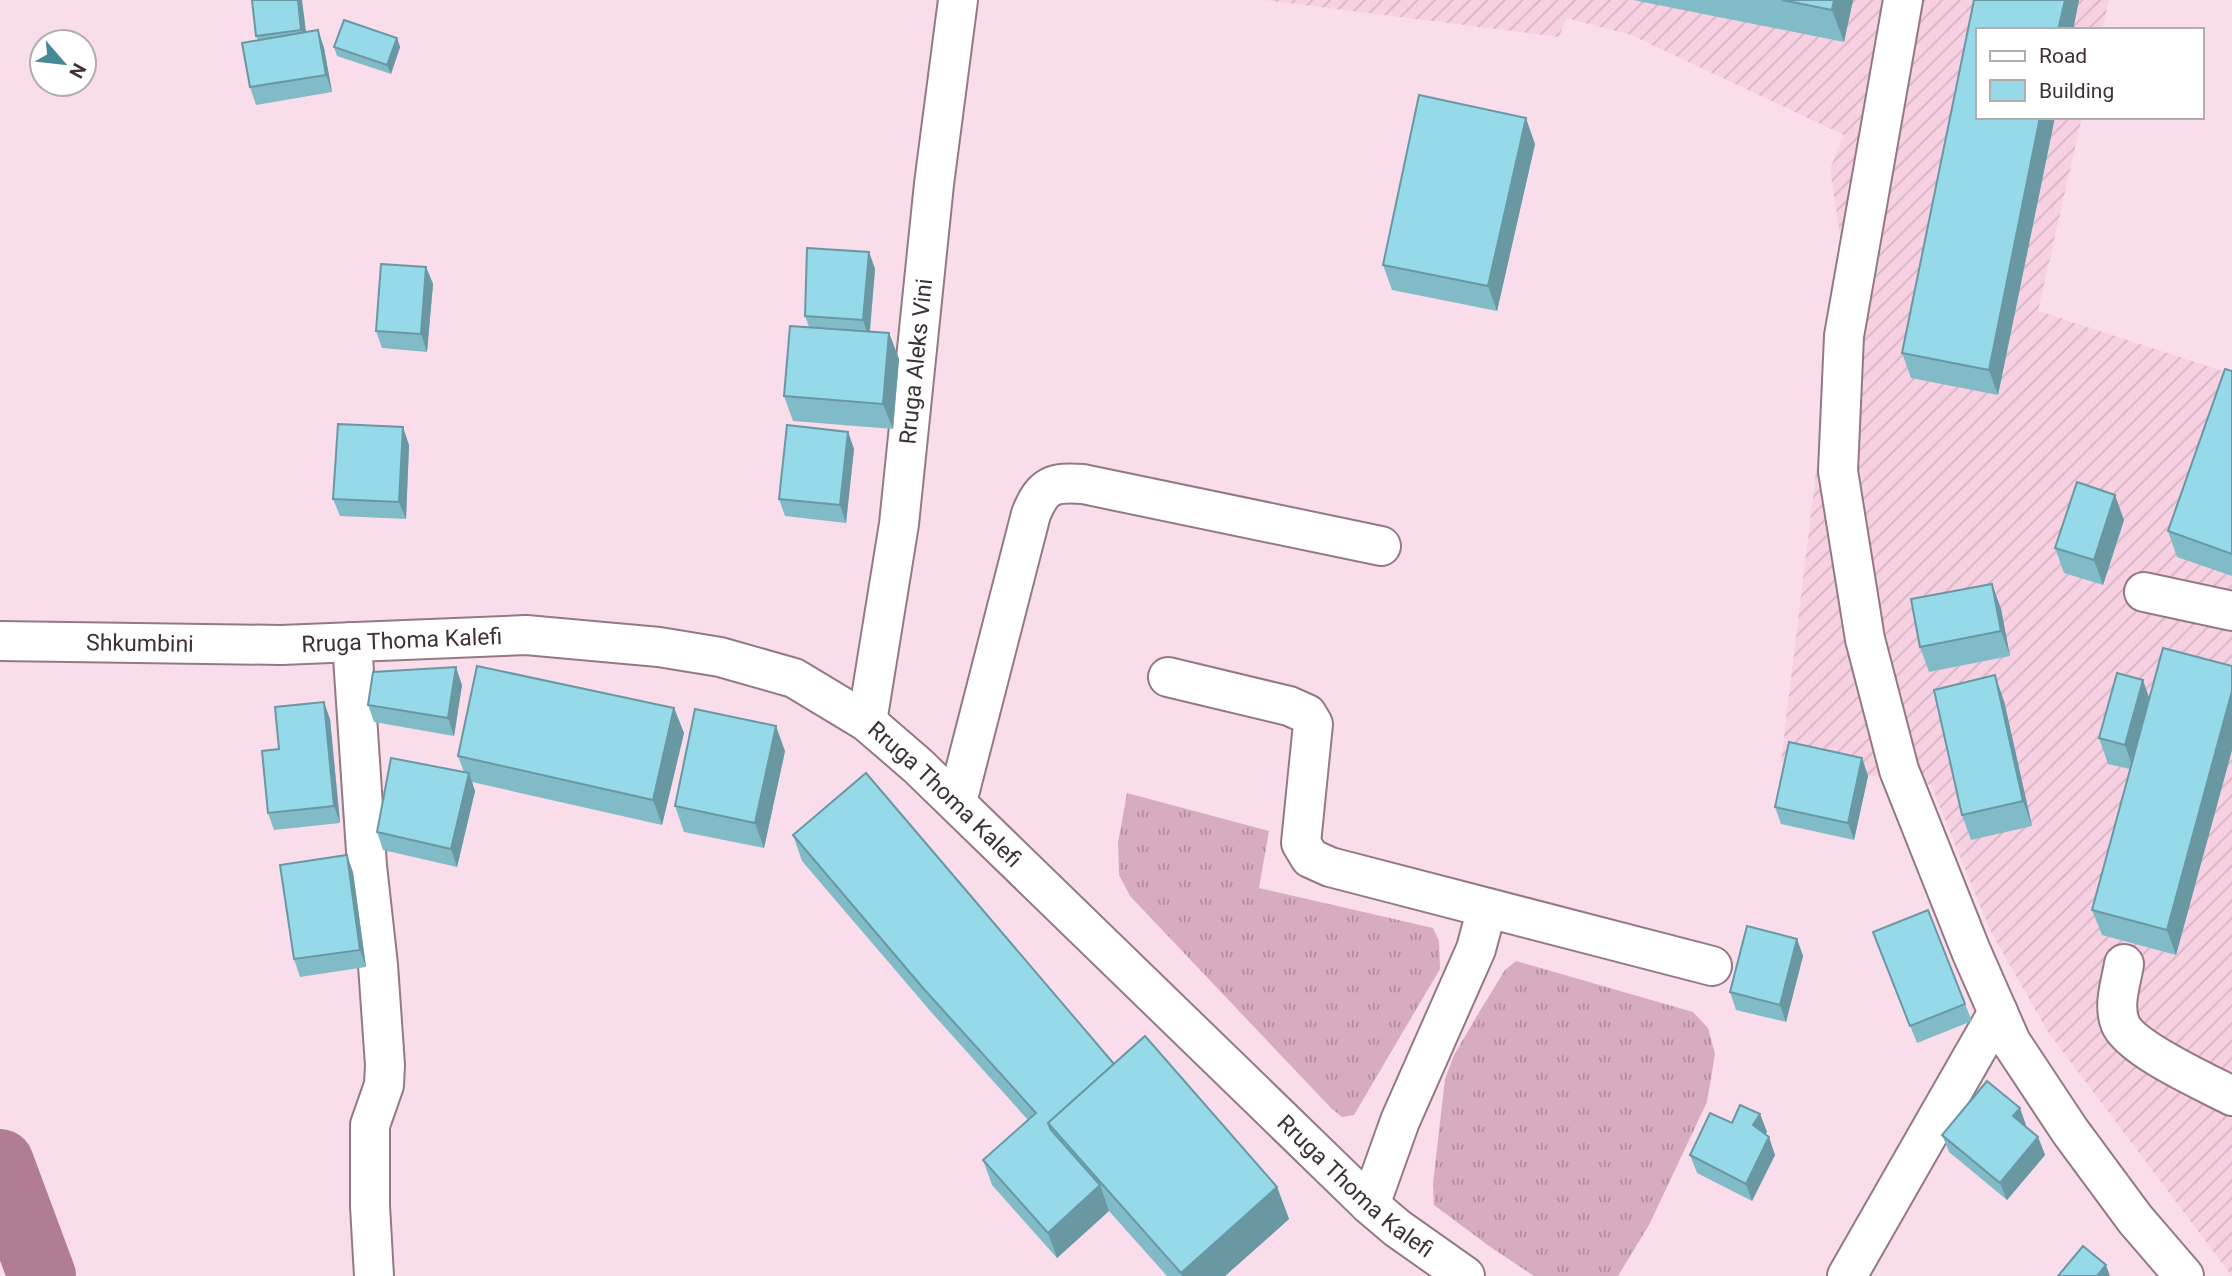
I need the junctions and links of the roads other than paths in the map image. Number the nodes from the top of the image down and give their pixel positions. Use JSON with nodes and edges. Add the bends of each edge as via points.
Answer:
{"nodes":[{"id":1,"x":958,"y":0,"type":"edge"},
{"id":2,"x":1903,"y":0,"type":"edge"},
{"id":3,"x":1381,"y":546,"type":"dead end"},
{"id":4,"x":2144,"y":592,"type":"dead end"},
{"id":5,"x":2232,"y":611,"type":"edge"},
{"id":6,"x":0,"y":641,"type":"edge"},
{"id":7,"x":352,"y":642,"type":"junction"},
{"id":8,"x":282,"y":645,"type":"joint"},
{"id":9,"x":1168,"y":677,"type":"dead end"},
{"id":10,"x":867,"y":722,"type":"junction"},
{"id":11,"x":957,"y":802,"type":"junction"},
{"id":12,"x":1487,"y":908,"type":"junction"},
{"id":13,"x":2124,"y":964,"type":"dead end"},
{"id":14,"x":1712,"y":966,"type":"dead end"},
{"id":15,"x":1998,"y":1012,"type":"junction"},
{"id":16,"x":2232,"y":1096,"type":"edge"},
{"id":17,"x":1370,"y":1205,"type":"junction"},
{"id":18,"x":374,"y":1276,"type":"edge"},
{"id":19,"x":1465,"y":1276,"type":"edge"},
{"id":20,"x":1847,"y":1276,"type":"edge"},
{"id":21,"x":2184,"y":1276,"type":"edge"}],
"edges":[{"from":1,"to":10,"type":"street","name":"Rruga Aleks Vini","via":[[899,524]]},
{"from":2,"to":15,"type":"street","via":[[1844,336],[1838,471],[1865,639],[1899,770]]},
{"from":3,"to":11,"type":"street","via":[[1083,484],[1049,486],[1031,514]]},
{"from":4,"to":5,"type":"street"},
{"from":6,"to":8,"type":"street","name":"Shkumbini"},
{"from":7,"to":8,"type":"street","name":"Rruga Thoma Kalefi"},
{"from":7,"to":10,"type":"street","name":"Rruga Thoma Kalefi","via":[[526,635],[659,647],[720,657],[794,678]]},
{"from":7,"to":18,"type":"street","via":[[385,1065],[384,1085],[370,1125]]},
{"from":9,"to":12,"type":"street","via":[[1307,714],[1313,724],[1301,843],[1310,858]]},
{"from":10,"to":11,"type":"street","name":"Rruga Thoma Kalefi"},
{"from":11,"to":17,"type":"street","name":"Rruga Thoma Kalefi"},
{"from":12,"to":14,"type":"street"},
{"from":12,"to":17,"type":"street","via":[[1476,949],[1400,1121]]},
{"from":13,"to":16,"type":"street","via":[[2117,1002],[2120,1024],[2136,1043]]},
{"from":15,"to":20,"type":"street"},
{"from":15,"to":21,"type":"street","via":[[2011,1042],[2070,1131]]},
{"from":17,"to":19,"type":"street","name":"Rruga Thoma Kalefi"}]}
